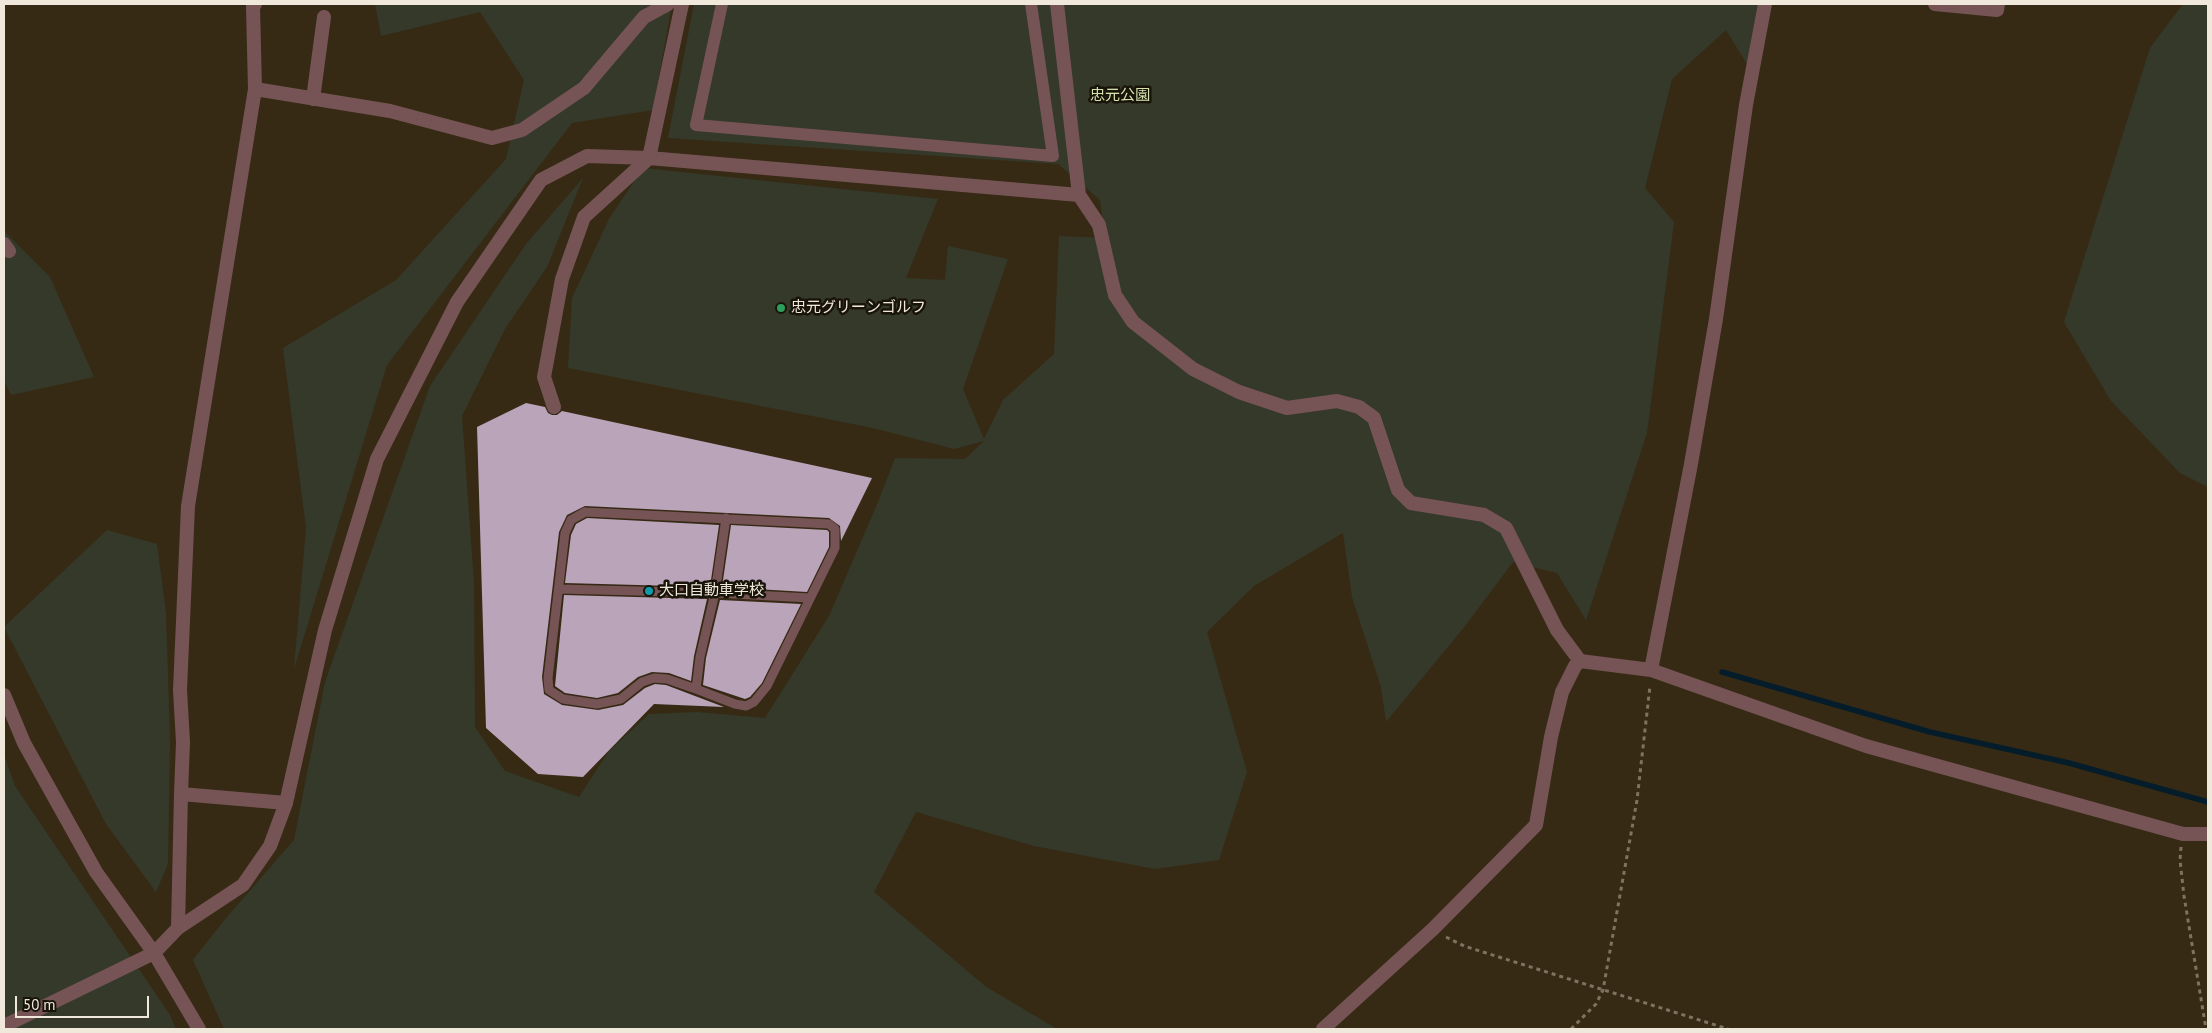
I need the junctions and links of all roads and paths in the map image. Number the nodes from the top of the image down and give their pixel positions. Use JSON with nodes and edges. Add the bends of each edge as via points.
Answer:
{"nodes":[{"id":1,"x":255,"y":4,"type":"edge"},
{"id":2,"x":668,"y":4,"type":"edge"},
{"id":3,"x":682,"y":4,"type":"edge"},
{"id":4,"x":722,"y":4,"type":"edge"},
{"id":5,"x":1031,"y":4,"type":"edge"},
{"id":6,"x":1057,"y":4,"type":"edge"},
{"id":7,"x":1765,"y":4,"type":"edge"},
{"id":8,"x":1935,"y":4,"type":"edge"},
{"id":9,"x":1998,"y":4,"type":"edge"},
{"id":10,"x":324,"y":17,"type":"dead end"},
{"id":11,"x":254,"y":90,"type":"junction"},
{"id":12,"x":313,"y":99,"type":"junction"},
{"id":13,"x":649,"y":158,"type":"junction"},
{"id":14,"x":1078,"y":195,"type":"junction"},
{"id":15,"x":554,"y":407,"type":"dead end"},
{"id":16,"x":726,"y":518,"type":"junction"},
{"id":17,"x":559,"y":589,"type":"junction"},
{"id":18,"x":715,"y":593,"type":"junction"},
{"id":19,"x":810,"y":598,"type":"junction"},
{"id":20,"x":1580,"y":661,"type":"junction"},
{"id":21,"x":1651,"y":670,"type":"junction"},
{"id":22,"x":696,"y":689,"type":"junction"},
{"id":23,"x":4,"y":695,"type":"edge"},
{"id":24,"x":181,"y":794,"type":"junction"},
{"id":25,"x":286,"y":803,"type":"junction"},
{"id":26,"x":2183,"y":834,"type":"junction"},
{"id":27,"x":2208,"y":834,"type":"edge"},
{"id":28,"x":178,"y":928,"type":"junction"},
{"id":29,"x":1432,"y":929,"type":"junction"},
{"id":30,"x":154,"y":952,"type":"junction"},
{"id":31,"x":1604,"y":990,"type":"junction"},
{"id":32,"x":4,"y":1026,"type":"edge"},
{"id":33,"x":199,"y":1029,"type":"edge"},
{"id":34,"x":1322,"y":1029,"type":"edge"},
{"id":35,"x":1571,"y":1029,"type":"edge"},
{"id":36,"x":1728,"y":1029,"type":"edge"},
{"id":37,"x":2206,"y":1029,"type":"edge"}],
"edges":[{"from":1,"to":11,"type":"street"},
{"from":2,"to":12,"type":"street","via":[[644,17],[584,88],[522,130],[492,138],[390,110]]},
{"from":3,"to":13,"type":"street"},
{"from":4,"to":5,"type":"street","via":[[696,125],[1053,156]]},
{"from":6,"to":14,"type":"street"},
{"from":7,"to":21,"type":"street","via":[[1746,105],[1716,319]]},
{"from":8,"to":9,"type":"street","via":[[1997,10]]},
{"from":10,"to":12,"type":"street"},
{"from":11,"to":12,"type":"street"},
{"from":11,"to":24,"type":"street","via":[[188,506],[180,690]]},
{"from":13,"to":14,"type":"street"},
{"from":13,"to":15,"type":"street","via":[[584,217],[562,279],[544,377]]},
{"from":13,"to":25,"type":"street","via":[[587,156],[541,180],[457,302],[378,459],[325,630]]},
{"from":14,"to":20,"type":"street","via":[[1099,225],[1115,295],[1133,322],[1193,369],[1239,392],[1287,408],[1337,401],[1359,407],[1374,418],[1398,490],[1411,502],[1484,515],[1506,528],[1557,630]]},
{"from":16,"to":17,"type":"lane","via":[[585,512],[571,520],[565,533]]},
{"from":16,"to":18,"type":"lane"},
{"from":16,"to":19,"type":"lane","via":[[828,524],[835,529],[835,548]]},
{"from":17,"to":18,"type":"lane"},
{"from":17,"to":22,"type":"lane","via":[[548,678],[549,690],[556,696],[597,704],[622,699],[642,682],[654,678]]},
{"from":18,"to":19,"type":"lane"},
{"from":18,"to":22,"type":"lane"},
{"from":19,"to":22,"type":"lane","via":[[767,686],[754,702],[746,706],[735,704]]},
{"from":20,"to":21,"type":"street"},
{"from":20,"to":29,"type":"street","via":[[1562,692],[1536,825]]},
{"from":21,"to":26,"type":"street","via":[[1866,746]]},
{"from":21,"to":31,"type":"path","via":[[1637,800]]},
{"from":23,"to":30,"type":"street","via":[[24,743],[96,872]]},
{"from":24,"to":25,"type":"street"},
{"from":24,"to":28,"type":"street"},
{"from":25,"to":28,"type":"street","via":[[270,846],[243,885]]},
{"from":26,"to":27,"type":"street"},
{"from":26,"to":37,"type":"path","via":[[2180,860],[2184,896]]},
{"from":28,"to":30,"type":"street"},
{"from":29,"to":31,"type":"path","via":[[1464,946]]},
{"from":29,"to":34,"type":"street"},
{"from":30,"to":32,"type":"street"},
{"from":30,"to":33,"type":"street"},
{"from":31,"to":35,"type":"path","via":[[1596,1004]]},
{"from":31,"to":36,"type":"path"}]}
